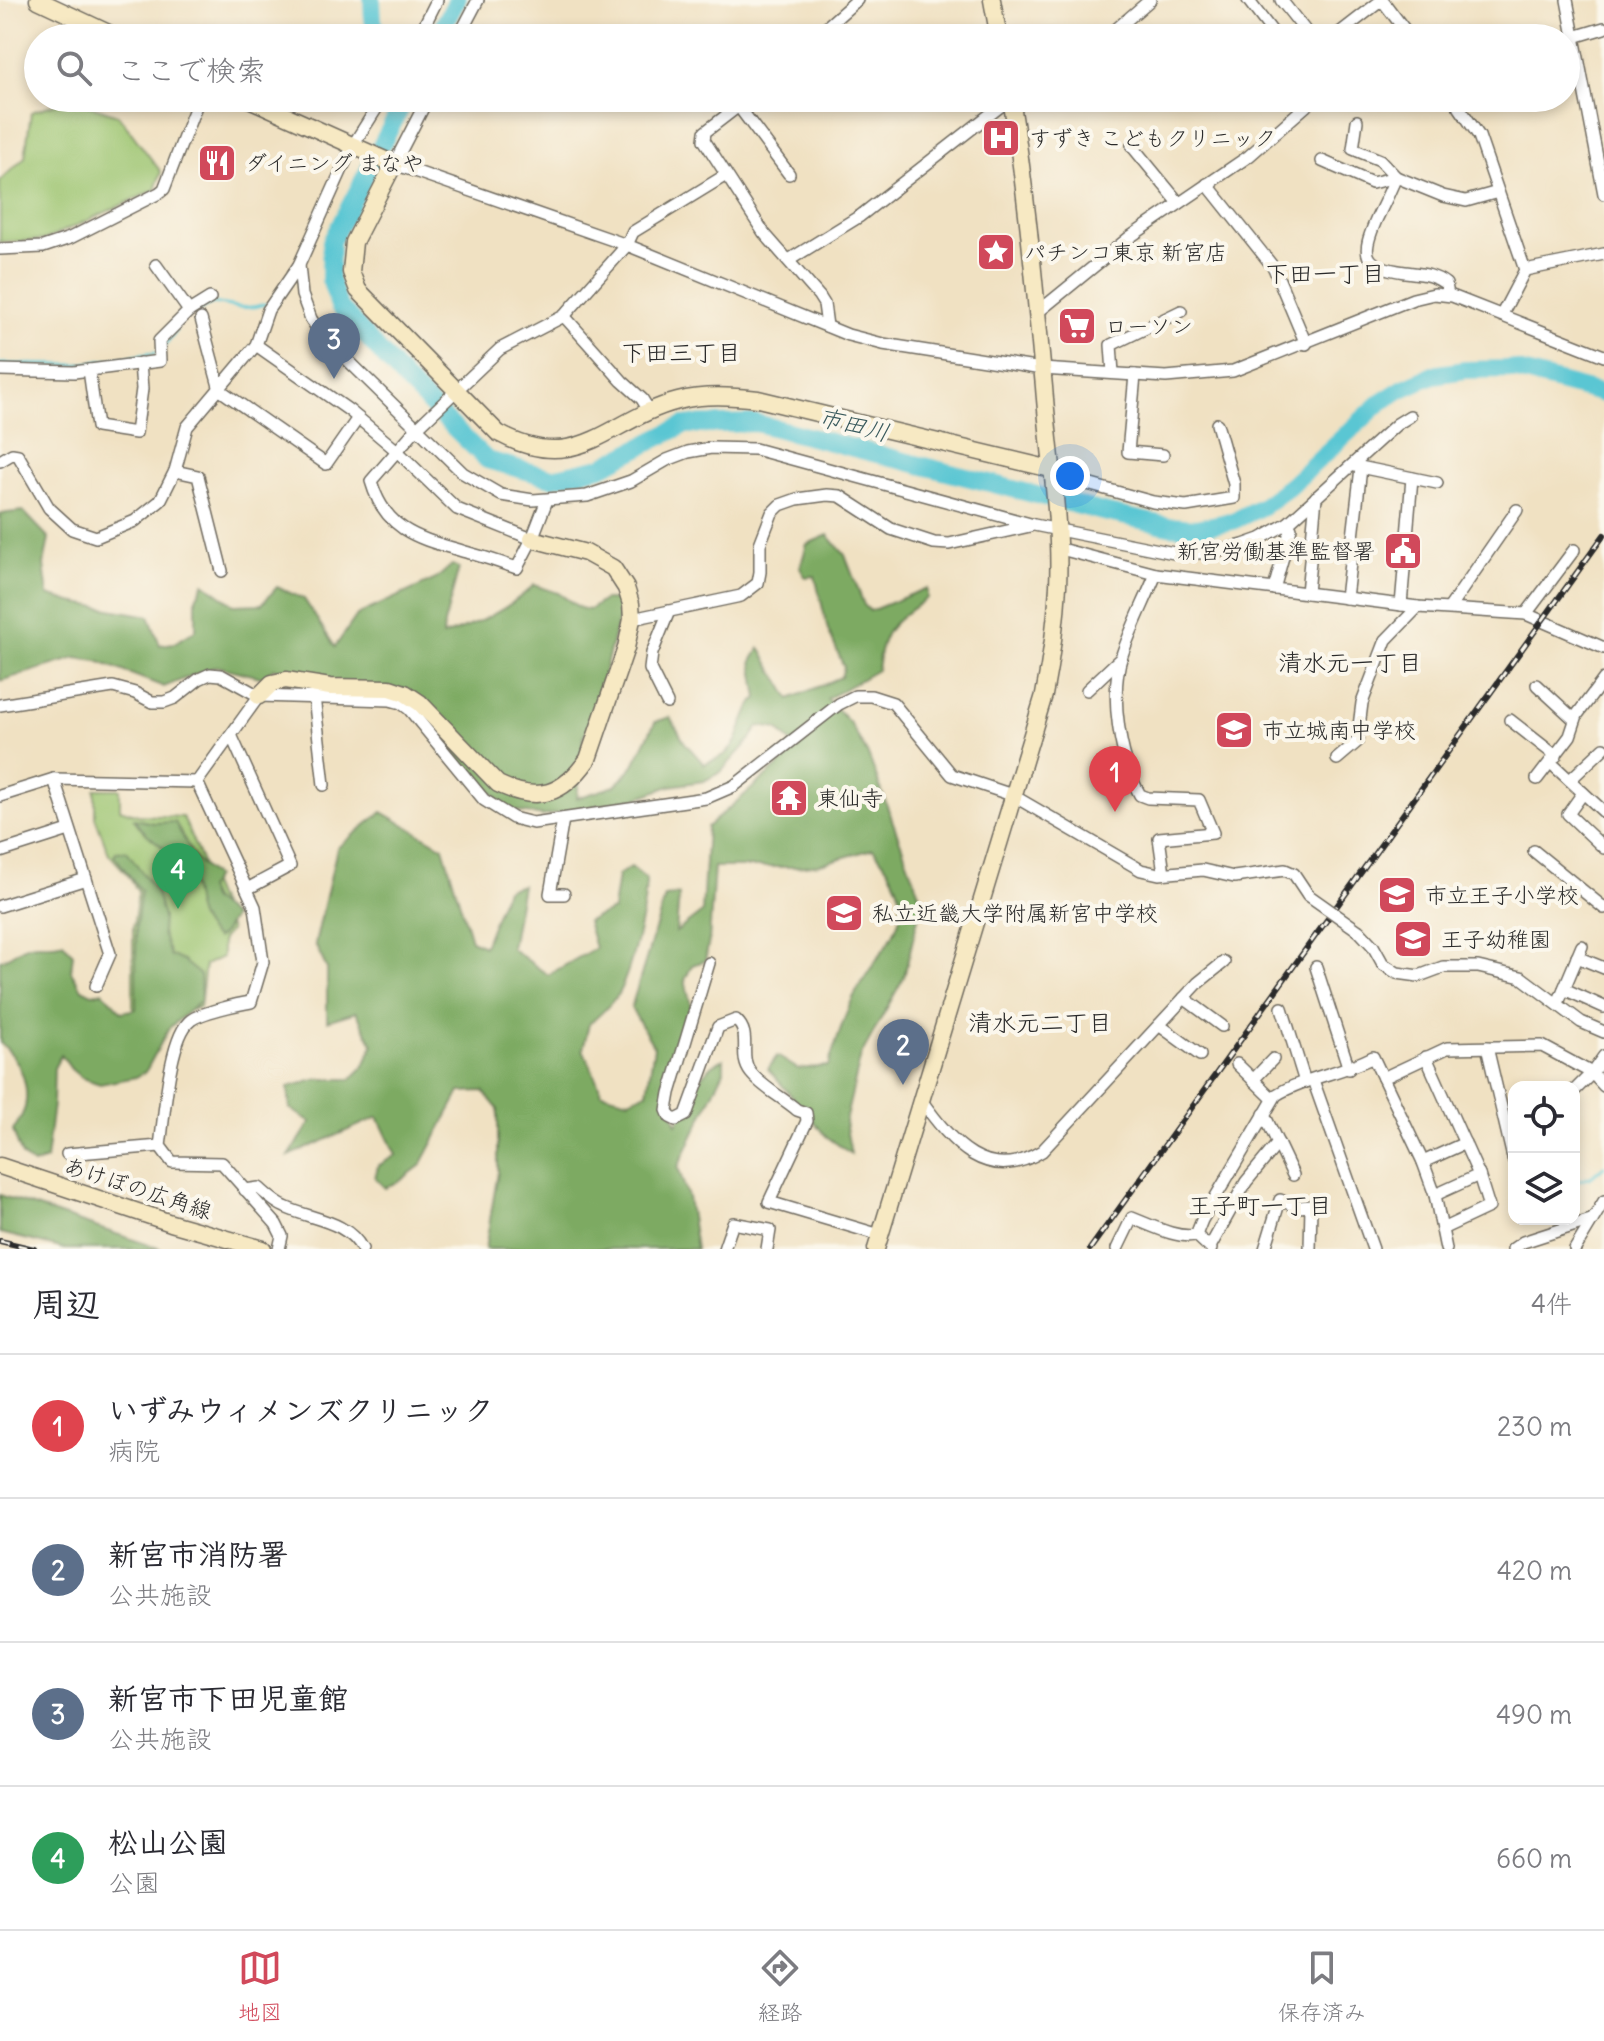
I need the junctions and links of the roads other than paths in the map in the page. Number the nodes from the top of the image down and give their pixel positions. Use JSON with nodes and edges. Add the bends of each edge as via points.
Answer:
{"nodes":[{"id":1,"x":38,"y":0,"type":"edge"},
{"id":2,"x":437,"y":0,"type":"edge"},
{"id":3,"x":478,"y":0,"type":"edge"},
{"id":4,"x":857,"y":0,"type":"edge"},
{"id":5,"x":992,"y":0,"type":"edge"},
{"id":6,"x":1150,"y":0,"type":"edge"},
{"id":7,"x":1248,"y":0,"type":"edge"},
{"id":8,"x":1281,"y":0,"type":"edge"},
{"id":9,"x":1382,"y":0,"type":"edge"},
{"id":10,"x":1567,"y":0,"type":"edge"},
{"id":11,"x":89,"y":24,"type":"edge"},
{"id":12,"x":425,"y":24,"type":"edge"},
{"id":13,"x":465,"y":24,"type":"edge"},
{"id":14,"x":830,"y":24,"type":"edge"},
{"id":15,"x":996,"y":24,"type":"edge"},
{"id":16,"x":1122,"y":24,"type":"edge"},
{"id":17,"x":1266,"y":24,"type":"edge"},
{"id":18,"x":1300,"y":24,"type":"edge"},
{"id":19,"x":1351,"y":24,"type":"edge"},
{"id":20,"x":1400,"y":24,"type":"edge"},
{"id":21,"x":1572,"y":24,"type":"edge"},
{"id":22,"x":1604,"y":28,"type":"edge"},
{"id":23,"x":1580,"y":35,"type":"edge"},
{"id":24,"x":1580,"y":68,"type":"edge"},
{"id":25,"x":194,"y":112,"type":"edge"},
{"id":26,"x":278,"y":112,"type":"edge"},
{"id":27,"x":375,"y":112,"type":"edge"},
{"id":28,"x":421,"y":112,"type":"edge"},
{"id":29,"x":732,"y":112,"type":"edge"},
{"id":30,"x":743,"y":112,"type":"edge"},
{"id":31,"x":993,"y":112,"type":"edge"},
{"id":32,"x":1013,"y":112,"type":"edge"},
{"id":33,"x":1299,"y":112,"type":"edge"},
{"id":34,"x":1463,"y":112,"type":"edge"},
{"id":35,"x":1357,"y":121,"type":"dead end"},
{"id":36,"x":1132,"y":146,"type":"dead end"},
{"id":37,"x":356,"y":148,"type":"junction"},
{"id":38,"x":1322,"y":161,"type":"dead end"},
{"id":39,"x":394,"y":164,"type":"junction"},
{"id":40,"x":789,"y":174,"type":"dead end"},
{"id":41,"x":726,"y":175,"type":"junction"},
{"id":42,"x":1396,"y":177,"type":"junction"},
{"id":43,"x":1207,"y":184,"type":"junction"},
{"id":44,"x":1498,"y":192,"type":"junction"},
{"id":45,"x":1604,"y":194,"type":"edge"},
{"id":46,"x":1179,"y":203,"type":"junction"},
{"id":47,"x":627,"y":245,"type":"junction"},
{"id":48,"x":0,"y":249,"type":"edge"},
{"id":49,"x":1604,"y":254,"type":"edge"},
{"id":50,"x":789,"y":260,"type":"junction"},
{"id":51,"x":156,"y":265,"type":"dead end"},
{"id":52,"x":299,"y":265,"type":"junction"},
{"id":53,"x":1525,"y":270,"type":"junction"},
{"id":54,"x":1448,"y":295,"type":"junction"},
{"id":55,"x":210,"y":298,"type":"dead end"},
{"id":56,"x":189,"y":311,"type":"junction"},
{"id":57,"x":1181,"y":311,"type":"dead end"},
{"id":58,"x":1038,"y":312,"type":"junction"},
{"id":59,"x":1502,"y":314,"type":"junction"},
{"id":60,"x":564,"y":316,"type":"junction"},
{"id":61,"x":201,"y":319,"type":"dead end"},
{"id":62,"x":827,"y":326,"type":"junction"},
{"id":63,"x":1306,"y":344,"type":"junction"},
{"id":64,"x":256,"y":345,"type":"junction"},
{"id":65,"x":1604,"y":356,"type":"edge"},
{"id":66,"x":140,"y":363,"type":"junction"},
{"id":67,"x":1042,"y":369,"type":"junction"},
{"id":68,"x":0,"y":370,"type":"edge"},
{"id":69,"x":89,"y":370,"type":"junction"},
{"id":70,"x":1113,"y":373,"type":"junction"},
{"id":71,"x":1135,"y":375,"type":"junction"},
{"id":72,"x":220,"y":390,"type":"junction"},
{"id":73,"x":456,"y":391,"type":"junction"},
{"id":74,"x":650,"y":412,"type":"junction"},
{"id":75,"x":1410,"y":416,"type":"dead end"},
{"id":76,"x":358,"y":418,"type":"junction"},
{"id":77,"x":1217,"y":424,"type":"dead end"},
{"id":78,"x":417,"y":428,"type":"junction"},
{"id":79,"x":396,"y":450,"type":"junction"},
{"id":80,"x":1163,"y":455,"type":"dead end"},
{"id":81,"x":1,"y":460,"type":"edge"},
{"id":82,"x":1356,"y":467,"type":"junction"},
{"id":83,"x":175,"y":471,"type":"junction"},
{"id":84,"x":1051,"y":471,"type":"junction"},
{"id":85,"x":1412,"y":478,"type":"junction"},
{"id":86,"x":1437,"y":483,"type":"dead end"},
{"id":87,"x":1316,"y":497,"type":"junction"},
{"id":88,"x":547,"y":500,"type":"junction"},
{"id":89,"x":1517,"y":510,"type":"dead end"},
{"id":90,"x":1288,"y":523,"type":"junction"},
{"id":91,"x":1034,"y":525,"type":"junction"},
{"id":92,"x":1056,"y":529,"type":"junction"},
{"id":93,"x":532,"y":539,"type":"junction"},
{"id":94,"x":1057,"y":548,"type":"junction"},
{"id":95,"x":1574,"y":550,"type":"dead end"},
{"id":96,"x":222,"y":571,"type":"dead end"},
{"id":97,"x":1156,"y":574,"type":"junction"},
{"id":98,"x":1274,"y":589,"type":"junction"},
{"id":99,"x":1307,"y":593,"type":"junction"},
{"id":100,"x":1346,"y":598,"type":"junction"},
{"id":101,"x":1401,"y":605,"type":"junction"},
{"id":102,"x":1418,"y":607,"type":"junction"},
{"id":103,"x":1450,"y":607,"type":"junction"},
{"id":104,"x":669,"y":611,"type":"junction"},
{"id":105,"x":1526,"y":614,"type":"junction"},
{"id":106,"x":632,"y":619,"type":"junction"},
{"id":107,"x":1604,"y":648,"type":"edge"},
{"id":108,"x":1121,"y":658,"type":"junction"},
{"id":109,"x":1604,"y":679,"type":"edge"},
{"id":110,"x":1537,"y":685,"type":"dead end"},
{"id":111,"x":1087,"y":690,"type":"dead end"},
{"id":112,"x":259,"y":696,"type":"junction"},
{"id":113,"x":314,"y":696,"type":"junction"},
{"id":114,"x":667,"y":703,"type":"dead end"},
{"id":115,"x":0,"y":705,"type":"edge"},
{"id":116,"x":1510,"y":720,"type":"dead end"},
{"id":117,"x":1575,"y":720,"type":"junction"},
{"id":118,"x":232,"y":737,"type":"junction"},
{"id":119,"x":1604,"y":748,"type":"edge"},
{"id":120,"x":1337,"y":759,"type":"dead end"},
{"id":121,"x":1554,"y":759,"type":"junction"},
{"id":122,"x":54,"y":779,"type":"junction"},
{"id":123,"x":1537,"y":779,"type":"dead end"},
{"id":124,"x":1570,"y":780,"type":"junction"},
{"id":125,"x":197,"y":782,"type":"junction"},
{"id":126,"x":324,"y":785,"type":"dead end"},
{"id":127,"x":1583,"y":793,"type":"junction"},
{"id":128,"x":1012,"y":795,"type":"junction"},
{"id":129,"x":0,"y":796,"type":"edge"},
{"id":130,"x":1604,"y":812,"type":"edge"},
{"id":131,"x":563,"y":819,"type":"junction"},
{"id":132,"x":69,"y":830,"type":"junction"},
{"id":133,"x":1604,"y":848,"type":"edge"},
{"id":134,"x":1534,"y":851,"type":"dead end"},
{"id":135,"x":0,"y":852,"type":"edge"},
{"id":136,"x":1164,"y":873,"type":"junction"},
{"id":137,"x":86,"y":879,"type":"junction"},
{"id":138,"x":247,"y":889,"type":"junction"},
{"id":139,"x":564,"y":894,"type":"dead end"},
{"id":140,"x":0,"y":906,"type":"edge"},
{"id":141,"x":1604,"y":908,"type":"edge"},
{"id":142,"x":1224,"y":962,"type":"dead end"},
{"id":143,"x":709,"y":963,"type":"dead end"},
{"id":144,"x":1316,"y":967,"type":"dead end"},
{"id":145,"x":1604,"y":968,"type":"edge"},
{"id":146,"x":96,"y":986,"type":"dead end"},
{"id":147,"x":1564,"y":989,"type":"junction"},
{"id":148,"x":1184,"y":998,"type":"junction"},
{"id":149,"x":1558,"y":1003,"type":"junction"},
{"id":150,"x":1604,"y":1007,"type":"edge"},
{"id":151,"x":1282,"y":1008,"type":"dead end"},
{"id":152,"x":1159,"y":1025,"type":"junction"},
{"id":153,"x":1222,"y":1026,"type":"dead end"},
{"id":154,"x":1604,"y":1032,"type":"edge"},
{"id":155,"x":1487,"y":1047,"type":"junction"},
{"id":156,"x":1200,"y":1055,"type":"dead end"},
{"id":157,"x":1604,"y":1056,"type":"edge"},
{"id":158,"x":1426,"y":1057,"type":"junction"},
{"id":159,"x":1273,"y":1059,"type":"dead end"},
{"id":160,"x":1237,"y":1064,"type":"dead end"},
{"id":161,"x":1349,"y":1069,"type":"junction"},
{"id":162,"x":1592,"y":1073,"type":"junction"},
{"id":163,"x":1383,"y":1078,"type":"junction"},
{"id":164,"x":1253,"y":1080,"type":"junction"},
{"id":165,"x":1309,"y":1081,"type":"junction"},
{"id":166,"x":1580,"y":1085,"type":"edge"},
{"id":167,"x":1604,"y":1086,"type":"edge"},
{"id":168,"x":1273,"y":1099,"type":"junction"},
{"id":169,"x":921,"y":1100,"type":"junction"},
{"id":170,"x":1264,"y":1114,"type":"junction"},
{"id":171,"x":1278,"y":1143,"type":"junction"},
{"id":172,"x":1465,"y":1143,"type":"junction"},
{"id":173,"x":160,"y":1146,"type":"junction"},
{"id":174,"x":1512,"y":1153,"type":"edge"},
{"id":175,"x":67,"y":1154,"type":"dead end"},
{"id":176,"x":1423,"y":1162,"type":"junction"},
{"id":177,"x":0,"y":1166,"type":"edge"},
{"id":178,"x":1293,"y":1175,"type":"dead end"},
{"id":179,"x":1479,"y":1175,"type":"junction"},
{"id":180,"x":245,"y":1190,"type":"junction"},
{"id":181,"x":1435,"y":1195,"type":"junction"},
{"id":182,"x":1604,"y":1201,"type":"edge"},
{"id":183,"x":1591,"y":1220,"type":"junction"},
{"id":184,"x":1442,"y":1229,"type":"junction"},
{"id":185,"x":1196,"y":1235,"type":"junction"},
{"id":186,"x":878,"y":1242,"type":"edge"},
{"id":187,"x":1210,"y":1248,"type":"edge"},
{"id":188,"x":263,"y":1249,"type":"edge"},
{"id":189,"x":279,"y":1249,"type":"edge"},
{"id":190,"x":362,"y":1249,"type":"edge"},
{"id":191,"x":724,"y":1249,"type":"edge"},
{"id":192,"x":767,"y":1249,"type":"edge"},
{"id":193,"x":1117,"y":1249,"type":"edge"},
{"id":194,"x":1265,"y":1249,"type":"edge"},
{"id":195,"x":1310,"y":1249,"type":"edge"},
{"id":196,"x":1373,"y":1249,"type":"edge"},
{"id":197,"x":1446,"y":1249,"type":"edge"},
{"id":198,"x":1513,"y":1249,"type":"edge"},
{"id":199,"x":1575,"y":1249,"type":"edge"}],
"edges":[{"from":1,"to":11,"type":"street"},
{"from":2,"to":12,"type":"street"},
{"from":3,"to":13,"type":"street"},
{"from":4,"to":14,"type":"street"},
{"from":5,"to":15,"type":"street"},
{"from":6,"to":16,"type":"street"},
{"from":7,"to":17,"type":"street"},
{"from":8,"to":18,"type":"street"},
{"from":9,"to":19,"type":"street"},
{"from":9,"to":20,"type":"street"},
{"from":10,"to":21,"type":"street"},
{"from":22,"to":23,"type":"street"},
{"from":24,"to":45,"type":"street"},
{"from":25,"to":48,"type":"street","via":[[159,193],[70,238],[43,247]]},
{"from":26,"to":37,"type":"street"},
{"from":27,"to":37,"type":"street"},
{"from":28,"to":39,"type":"street"},
{"from":29,"to":41,"type":"street","via":[[705,132],[704,140]]},
{"from":30,"to":40,"type":"street"},
{"from":31,"to":50,"type":"street","via":[[860,216]]},
{"from":32,"to":58,"type":"street"},
{"from":33,"to":43,"type":"street"},
{"from":34,"to":44,"type":"street","via":[[1479,136]]},
{"from":35,"to":42,"type":"street","via":[[1353,149],[1380,160]]},
{"from":36,"to":46,"type":"street"},
{"from":37,"to":39,"type":"street"},
{"from":37,"to":52,"type":"street"},
{"from":38,"to":42,"type":"street","via":[[1372,183]]},
{"from":39,"to":47,"type":"street"},
{"from":39,"to":73,"type":"street","via":[[354,242],[351,272],[369,304]]},
{"from":41,"to":47,"type":"street","via":[[633,232]]},
{"from":41,"to":50,"type":"street","via":[[764,233]]},
{"from":42,"to":44,"type":"street","via":[[1466,201]]},
{"from":42,"to":54,"type":"street","via":[[1366,243],[1369,257],[1389,269],[1435,276],[1446,284]]},
{"from":43,"to":46,"type":"street"},
{"from":43,"to":63,"type":"street","via":[[1274,268]]},
{"from":44,"to":53,"type":"street"},
{"from":46,"to":58,"type":"street"},
{"from":47,"to":60,"type":"street"},
{"from":47,"to":62,"type":"street"},
{"from":49,"to":53,"type":"street"},
{"from":50,"to":62,"type":"street","via":[[824,304]]},
{"from":51,"to":56,"type":"street"},
{"from":52,"to":64,"type":"street","via":[[268,310]]},
{"from":52,"to":78,"type":"street","via":[[302,295],[321,334]]},
{"from":53,"to":59,"type":"street"},
{"from":54,"to":59,"type":"street"},
{"from":54,"to":63,"type":"street","via":[[1413,299]]},
{"from":55,"to":56,"type":"street"},
{"from":56,"to":66,"type":"street","via":[[159,341],[160,361]]},
{"from":57,"to":70,"type":"street","via":[[1111,345]]},
{"from":58,"to":67,"type":"street"},
{"from":59,"to":65,"type":"street"},
{"from":60,"to":73,"type":"street","via":[[500,349]]},
{"from":60,"to":74,"type":"street"},
{"from":61,"to":72,"type":"street"},
{"from":62,"to":67,"type":"street","via":[[883,344]]},
{"from":63,"to":71,"type":"street","via":[[1233,371]]},
{"from":64,"to":72,"type":"street"},
{"from":64,"to":76,"type":"street"},
{"from":66,"to":69,"type":"street"},
{"from":66,"to":69,"type":"street","via":[[136,433],[97,427]]},
{"from":67,"to":70,"type":"street"},
{"from":67,"to":84,"type":"street"},
{"from":68,"to":69,"type":"street"},
{"from":70,"to":71,"type":"street"},
{"from":71,"to":80,"type":"street","via":[[1128,452]]},
{"from":72,"to":76,"type":"street","via":[[326,464]]},
{"from":72,"to":83,"type":"street","via":[[187,427]]},
{"from":73,"to":74,"type":"street","via":[[498,433],[535,449],[589,443]]},
{"from":73,"to":78,"type":"street"},
{"from":74,"to":84,"type":"street","via":[[700,397],[758,399]]},
{"from":75,"to":82,"type":"street"},
{"from":76,"to":79,"type":"street"},
{"from":77,"to":84,"type":"street","via":[[1234,498],[1201,505],[1164,504]]},
{"from":78,"to":79,"type":"street"},
{"from":78,"to":88,"type":"street","via":[[483,486],[501,495]]},
{"from":79,"to":93,"type":"street","via":[[457,509]]},
{"from":79,"to":93,"type":"street","via":[[371,481],[387,514],[409,534],[517,568]]},
{"from":81,"to":83,"type":"street","via":[[18,455],[49,508],[72,529],[96,537],[135,521],[160,501]]},
{"from":82,"to":85,"type":"street"},
{"from":82,"to":87,"type":"street"},
{"from":82,"to":100,"type":"street"},
{"from":83,"to":96,"type":"street","via":[[198,476]]},
{"from":84,"to":92,"type":"street"},
{"from":85,"to":86,"type":"street"},
{"from":85,"to":101,"type":"street"},
{"from":87,"to":90,"type":"street"},
{"from":87,"to":99,"type":"street"},
{"from":88,"to":91,"type":"street","via":[[587,496],[688,452],[732,447]]},
{"from":88,"to":93,"type":"street"},
{"from":89,"to":103,"type":"street"},
{"from":90,"to":92,"type":"street","via":[[1243,545],[1179,554]]},
{"from":90,"to":98,"type":"street"},
{"from":91,"to":92,"type":"street"},
{"from":91,"to":104,"type":"street","via":[[934,543],[891,529],[840,496],[797,499],[772,513],[760,544],[758,583],[751,591]]},
{"from":92,"to":94,"type":"street"},
{"from":93,"to":106,"type":"street","via":[[586,553],[613,568],[626,588]]},
{"from":94,"to":97,"type":"street"},
{"from":94,"to":128,"type":"street","via":[[1058,585],[1044,695]]},
{"from":95,"to":105,"type":"street"},
{"from":97,"to":98,"type":"street"},
{"from":97,"to":108,"type":"street"},
{"from":98,"to":99,"type":"street"},
{"from":99,"to":100,"type":"street"},
{"from":100,"to":101,"type":"street"},
{"from":101,"to":102,"type":"street"},
{"from":102,"to":103,"type":"street"},
{"from":102,"to":120,"type":"street","via":[[1386,640],[1362,703],[1357,742]]},
{"from":103,"to":105,"type":"street"},
{"from":104,"to":106,"type":"street"},
{"from":104,"to":114,"type":"street","via":[[650,669]]},
{"from":105,"to":107,"type":"street"},
{"from":106,"to":112,"type":"street","via":[[588,759],[577,775],[536,796],[498,784],[405,693],[286,680],[272,683]]},
{"from":108,"to":111,"type":"street"},
{"from":108,"to":136,"type":"street","via":[[1120,733],[1134,784],[1148,798],[1199,800],[1213,833],[1159,838]]},
{"from":109,"to":117,"type":"street"},
{"from":110,"to":117,"type":"street"},
{"from":112,"to":113,"type":"street"},
{"from":112,"to":115,"type":"street","via":[[210,674],[164,702],[113,687]]},
{"from":112,"to":118,"type":"street"},
{"from":113,"to":126,"type":"street"},
{"from":113,"to":131,"type":"street","via":[[401,703],[497,810],[533,823]]},
{"from":116,"to":121,"type":"street"},
{"from":117,"to":121,"type":"street"},
{"from":118,"to":125,"type":"street"},
{"from":118,"to":138,"type":"street","via":[[290,866]]},
{"from":119,"to":124,"type":"street"},
{"from":121,"to":123,"type":"street"},
{"from":121,"to":124,"type":"street"},
{"from":122,"to":125,"type":"street"},
{"from":122,"to":129,"type":"street"},
{"from":122,"to":132,"type":"street"},
{"from":124,"to":127,"type":"street"},
{"from":125,"to":138,"type":"street"},
{"from":127,"to":130,"type":"street"},
{"from":127,"to":133,"type":"street","via":[[1568,814]]},
{"from":128,"to":131,"type":"street","via":[[952,775],[893,703],[855,696],[720,793]]},
{"from":128,"to":136,"type":"street","via":[[1141,870]]},
{"from":128,"to":169,"type":"street"},
{"from":131,"to":139,"type":"street","via":[[550,894]]},
{"from":132,"to":135,"type":"street"},
{"from":132,"to":137,"type":"street"},
{"from":134,"to":141,"type":"street"},
{"from":136,"to":149,"type":"street","bridge":true,"via":[[1203,870],[1234,877],[1285,870],[1308,895],[1359,931],[1383,964],[1397,973],[1419,976],[1443,967],[1478,967],[1521,977]]},
{"from":137,"to":140,"type":"street"},
{"from":137,"to":146,"type":"street","via":[[110,954]]},
{"from":138,"to":173,"type":"street","via":[[263,962],[258,984],[251,1002],[191,1020],[180,1034]]},
{"from":142,"to":148,"type":"street"},
{"from":143,"to":186,"type":"street","via":[[670,1093],[670,1117],[686,1115],[718,1027],[736,1020],[746,1033],[745,1061],[751,1074],[806,1113],[769,1202]]},
{"from":144,"to":161,"type":"street"},
{"from":145,"to":147,"type":"street","via":[[1579,952]]},
{"from":147,"to":149,"type":"street"},
{"from":147,"to":150,"type":"street"},
{"from":148,"to":152,"type":"street"},
{"from":148,"to":153,"type":"street"},
{"from":149,"to":154,"type":"street"},
{"from":151,"to":165,"type":"street"},
{"from":152,"to":156,"type":"street"},
{"from":152,"to":169,"type":"street","via":[[1042,1151],[1027,1160],[1007,1164],[976,1158]]},
{"from":155,"to":158,"type":"street","via":[[1447,1048]]},
{"from":155,"to":162,"type":"street","via":[[1542,1046]]},
{"from":155,"to":174,"type":"street"},
{"from":157,"to":162,"type":"street"},
{"from":158,"to":163,"type":"street"},
{"from":158,"to":172,"type":"street"},
{"from":159,"to":164,"type":"street"},
{"from":160,"to":164,"type":"street"},
{"from":161,"to":163,"type":"street","via":[[1373,1057]]},
{"from":161,"to":165,"type":"street"},
{"from":162,"to":166,"type":"street"},
{"from":162,"to":167,"type":"street"},
{"from":163,"to":176,"type":"street"},
{"from":164,"to":168,"type":"street"},
{"from":165,"to":168,"type":"street"},
{"from":165,"to":196,"type":"street"},
{"from":168,"to":170,"type":"street"},
{"from":169,"to":186,"type":"street"},
{"from":170,"to":171,"type":"street"},
{"from":170,"to":185,"type":"street"},
{"from":171,"to":178,"type":"street"},
{"from":171,"to":187,"type":"street","via":[[1246,1182]]},
{"from":172,"to":176,"type":"street"},
{"from":172,"to":179,"type":"street"},
{"from":173,"to":175,"type":"street"},
{"from":173,"to":180,"type":"street","via":[[172,1162],[222,1163]]},
{"from":176,"to":181,"type":"street"},
{"from":177,"to":188,"type":"street","name":"あけぼの広角線"},
{"from":179,"to":181,"type":"street"},
{"from":179,"to":184,"type":"street","via":[[1489,1207]]},
{"from":180,"to":189,"type":"street","via":[[276,1224],[282,1236]]},
{"from":180,"to":190,"type":"street","via":[[259,1188],[287,1208],[341,1227],[355,1235]]},
{"from":181,"to":184,"type":"street"},
{"from":182,"to":183,"type":"street"},
{"from":183,"to":198,"type":"street"},
{"from":183,"to":199,"type":"street"},
{"from":184,"to":197,"type":"street"},
{"from":185,"to":187,"type":"street"},
{"from":185,"to":193,"type":"street","via":[[1132,1218]]},
{"from":191,"to":192,"type":"street","via":[[733,1223],[770,1230]]},
{"from":194,"to":195,"type":"street","via":[[1280,1200],[1311,1206]]}]}
